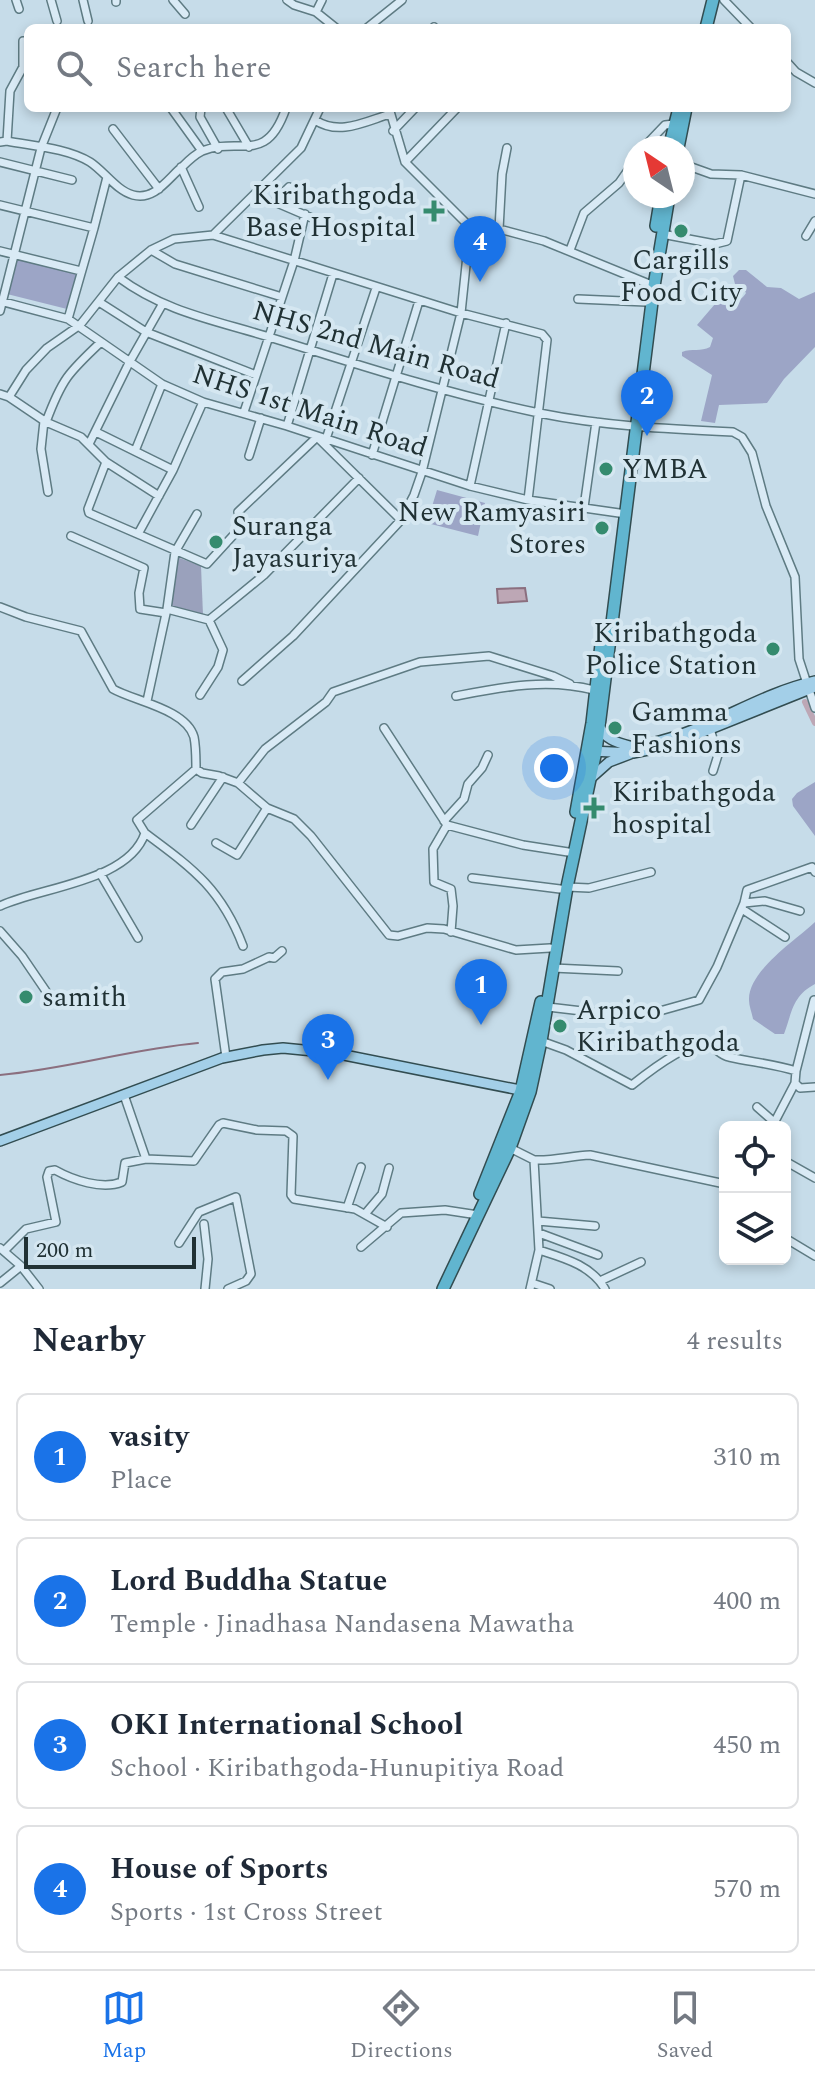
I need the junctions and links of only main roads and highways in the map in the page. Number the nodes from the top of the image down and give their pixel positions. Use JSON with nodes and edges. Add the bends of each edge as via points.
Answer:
{"nodes":[{"id":1,"x":705,"y":0,"type":"edge"},
{"id":2,"x":713,"y":0,"type":"edge"},
{"id":3,"x":700,"y":24,"type":"edge"},
{"id":4,"x":707,"y":24,"type":"edge"},
{"id":5,"x":678,"y":112,"type":"edge"},
{"id":6,"x":685,"y":112,"type":"edge"},
{"id":7,"x":672,"y":136,"type":"edge"},
{"id":8,"x":680,"y":136,"type":"edge"},
{"id":9,"x":660,"y":208,"type":"edge"},
{"id":10,"x":667,"y":208,"type":"edge"},
{"id":11,"x":651,"y":285,"type":"junction"},
{"id":12,"x":635,"y":427,"type":"junction"},
{"id":13,"x":623,"y":513,"type":"junction"},
{"id":14,"x":811,"y":685,"type":"edge"},
{"id":15,"x":599,"y":725,"type":"junction"},
{"id":16,"x":592,"y":748,"type":"junction"},
{"id":17,"x":633,"y":750,"type":"junction"},
{"id":18,"x":591,"y":778,"type":"junction"},
{"id":19,"x":564,"y":888,"type":"junction"},
{"id":20,"x":553,"y":948,"type":"junction"},
{"id":21,"x":526,"y":1091,"type":"junction"},
{"id":22,"x":0,"y":1141,"type":"edge"},
{"id":23,"x":475,"y":1214,"type":"junction"},
{"id":24,"x":435,"y":1289,"type":"edge"},
{"id":25,"x":443,"y":1289,"type":"edge"}],
"edges":[{"from":1,"to":3,"type":"highway"},
{"from":2,"to":4,"type":"highway"},
{"from":5,"to":7,"type":"highway"},
{"from":6,"to":8,"type":"highway"},
{"from":9,"to":11,"type":"highway"},
{"from":10,"to":11,"type":"highway"},
{"from":11,"to":12,"type":"highway"},
{"from":11,"to":12,"type":"highway"},
{"from":12,"to":13,"type":"highway"},
{"from":13,"to":15,"type":"highway"},
{"from":13,"to":16,"type":"highway","via":[[594,690]]},
{"from":14,"to":17,"type":"main road","via":[[751,702],[676,737]]},
{"from":14,"to":17,"type":"main road","via":[[668,746]]},
{"from":15,"to":16,"type":"highway"},
{"from":15,"to":17,"type":"main road","via":[[613,741]]},
{"from":16,"to":17,"type":"main road"},
{"from":16,"to":18,"type":"highway"},
{"from":16,"to":19,"type":"highway"},
{"from":17,"to":18,"type":"main road"},
{"from":18,"to":19,"type":"highway"},
{"from":19,"to":20,"type":"highway"},
{"from":20,"to":21,"type":"highway"},
{"from":20,"to":21,"type":"highway","via":[[548,1007]]},
{"from":21,"to":22,"type":"main road","via":[[283,1048],[226,1057]]},
{"from":21,"to":23,"type":"highway"},
{"from":21,"to":23,"type":"highway","via":[[510,1148]]},
{"from":23,"to":24,"type":"highway"},
{"from":23,"to":25,"type":"highway"}]}
